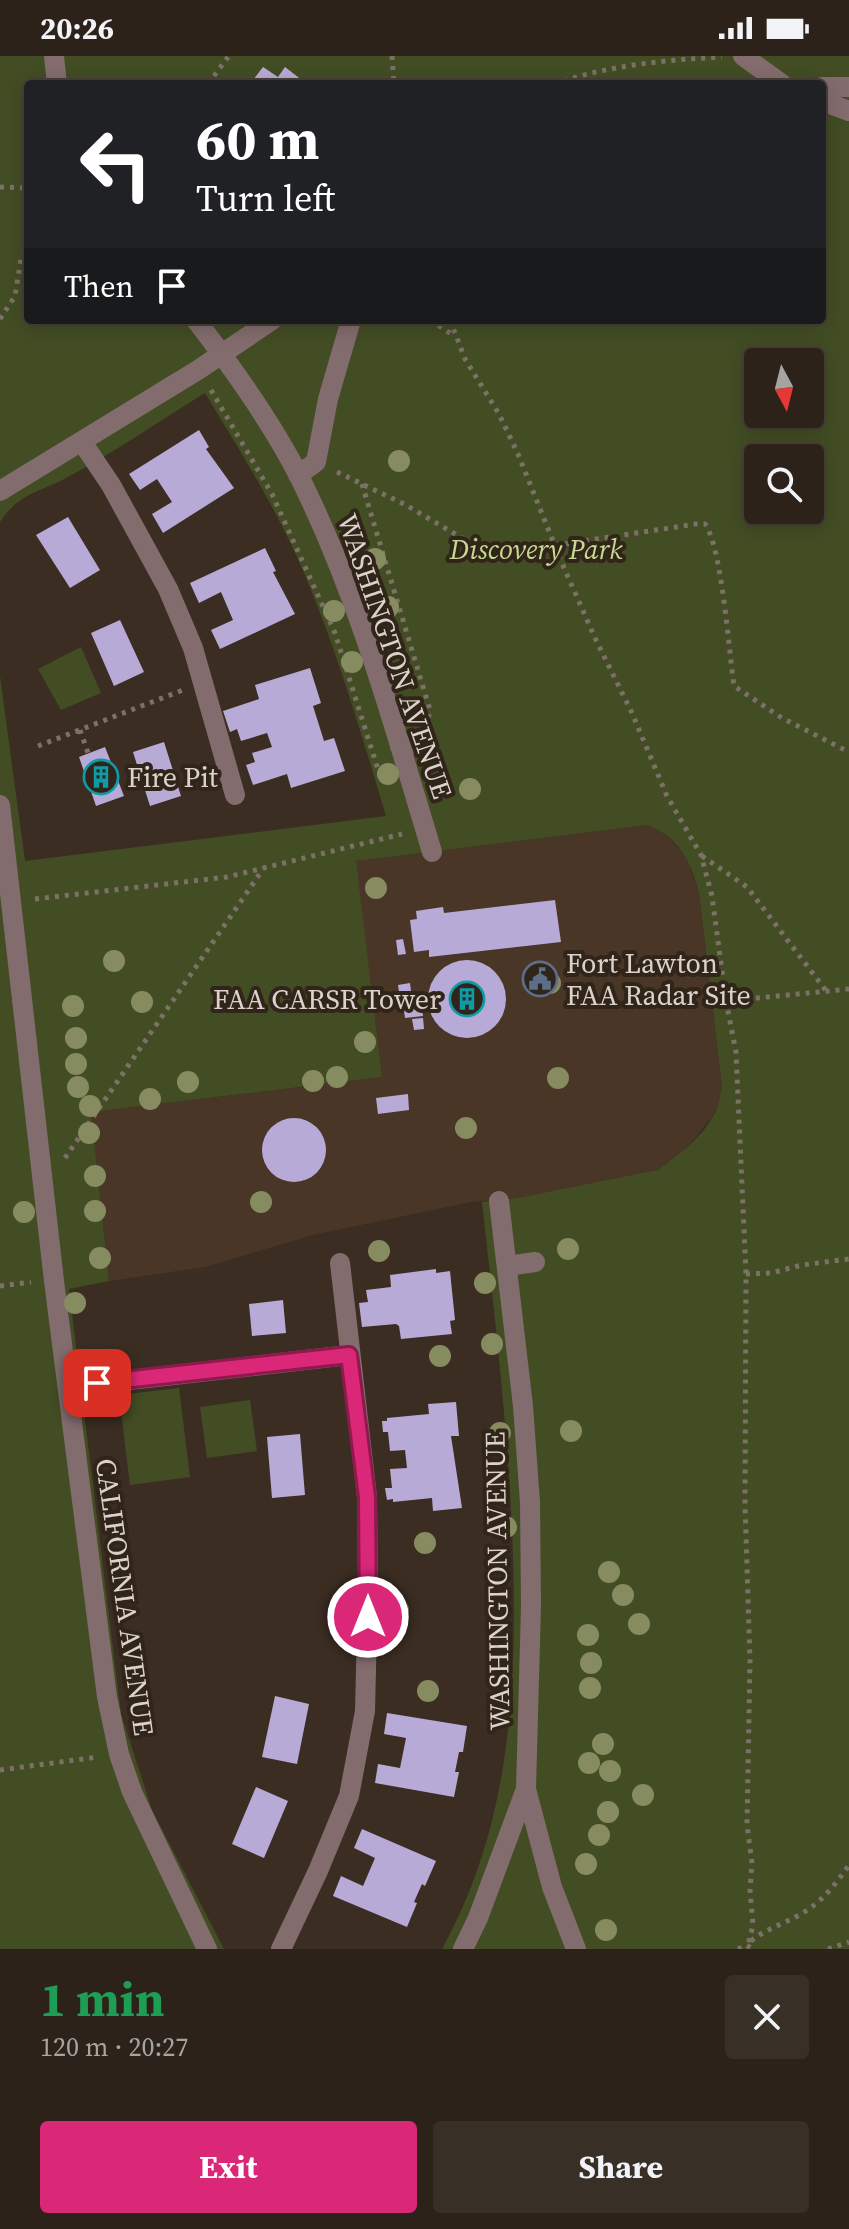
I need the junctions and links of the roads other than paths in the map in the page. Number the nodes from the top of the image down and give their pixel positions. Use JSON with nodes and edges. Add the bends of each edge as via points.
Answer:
{"nodes":[{"id":1,"x":54,"y":56,"type":"edge"},
{"id":2,"x":743,"y":56,"type":"edge"},
{"id":3,"x":57,"y":80,"type":"edge"},
{"id":4,"x":776,"y":80,"type":"edge"},
{"id":5,"x":826,"y":87,"type":"edge"},
{"id":6,"x":849,"y":87,"type":"edge"},
{"id":7,"x":826,"y":102,"type":"edge"},
{"id":8,"x":849,"y":111,"type":"edge"},
{"id":9,"x":199,"y":324,"type":"edge"},
{"id":10,"x":266,"y":324,"type":"edge"},
{"id":11,"x":350,"y":324,"type":"edge"},
{"id":12,"x":222,"y":354,"type":"junction"},
{"id":13,"x":82,"y":442,"type":"junction"},
{"id":14,"x":298,"y":475,"type":"junction"},
{"id":15,"x":0,"y":491,"type":"edge"},
{"id":16,"x":426,"y":740,"type":"road end"},
{"id":17,"x":400,"y":747,"type":"junction"},
{"id":18,"x":235,"y":795,"type":"dead end"},
{"id":19,"x":0,"y":805,"type":"edge"},
{"id":20,"x":432,"y":852,"type":"dead end"},
{"id":21,"x":499,"y":1201,"type":"dead end"},
{"id":22,"x":535,"y":1262,"type":"dead end"},
{"id":23,"x":340,"y":1263,"type":"dead end"},
{"id":24,"x":507,"y":1266,"type":"junction"},
{"id":25,"x":349,"y":1355,"type":"junction"},
{"id":26,"x":68,"y":1387,"type":"junction"},
{"id":27,"x":526,"y":1789,"type":"junction"},
{"id":28,"x":207,"y":1949,"type":"edge"},
{"id":29,"x":281,"y":1949,"type":"edge"},
{"id":30,"x":463,"y":1949,"type":"edge"},
{"id":31,"x":576,"y":1949,"type":"edge"}],
"edges":[{"from":1,"to":3,"type":"street"},
{"from":2,"to":4,"type":"street"},
{"from":5,"to":6,"type":"street"},
{"from":7,"to":8,"type":"street"},
{"from":9,"to":12,"type":"street","name":"WASHINGTON AVENUE"},
{"from":10,"to":12,"type":"street"},
{"from":11,"to":14,"type":"street","via":[[316,462]]},
{"from":12,"to":13,"type":"street"},
{"from":12,"to":14,"type":"street","name":"WASHINGTON AVENUE"},
{"from":13,"to":15,"type":"street"},
{"from":13,"to":18,"type":"street","via":[[168,589],[193,648]]},
{"from":14,"to":17,"type":"street","name":"WASHINGTON AVENUE","via":[[338,560]]},
{"from":16,"to":17,"type":"street"},
{"from":17,"to":20,"type":"street","name":"WASHINGTON AVENUE"},
{"from":19,"to":26,"type":"street","name":"CALIFORNIA AVENUE"},
{"from":21,"to":24,"type":"street","name":"WASHINGTON AVENUE"},
{"from":22,"to":24,"type":"street"},
{"from":23,"to":25,"type":"street"},
{"from":24,"to":27,"type":"street","name":"WASHINGTON AVENUE","via":[[530,1502]]},
{"from":25,"to":26,"type":"street"},
{"from":25,"to":29,"type":"street","via":[[367,1497],[365,1711],[349,1796]]},
{"from":26,"to":28,"type":"street","name":"CALIFORNIA AVENUE","via":[[116,1742],[148,1829]]},
{"from":27,"to":30,"type":"street","name":"WASHINGTON AVENUE"},
{"from":27,"to":31,"type":"street","via":[[552,1887]]}]}
